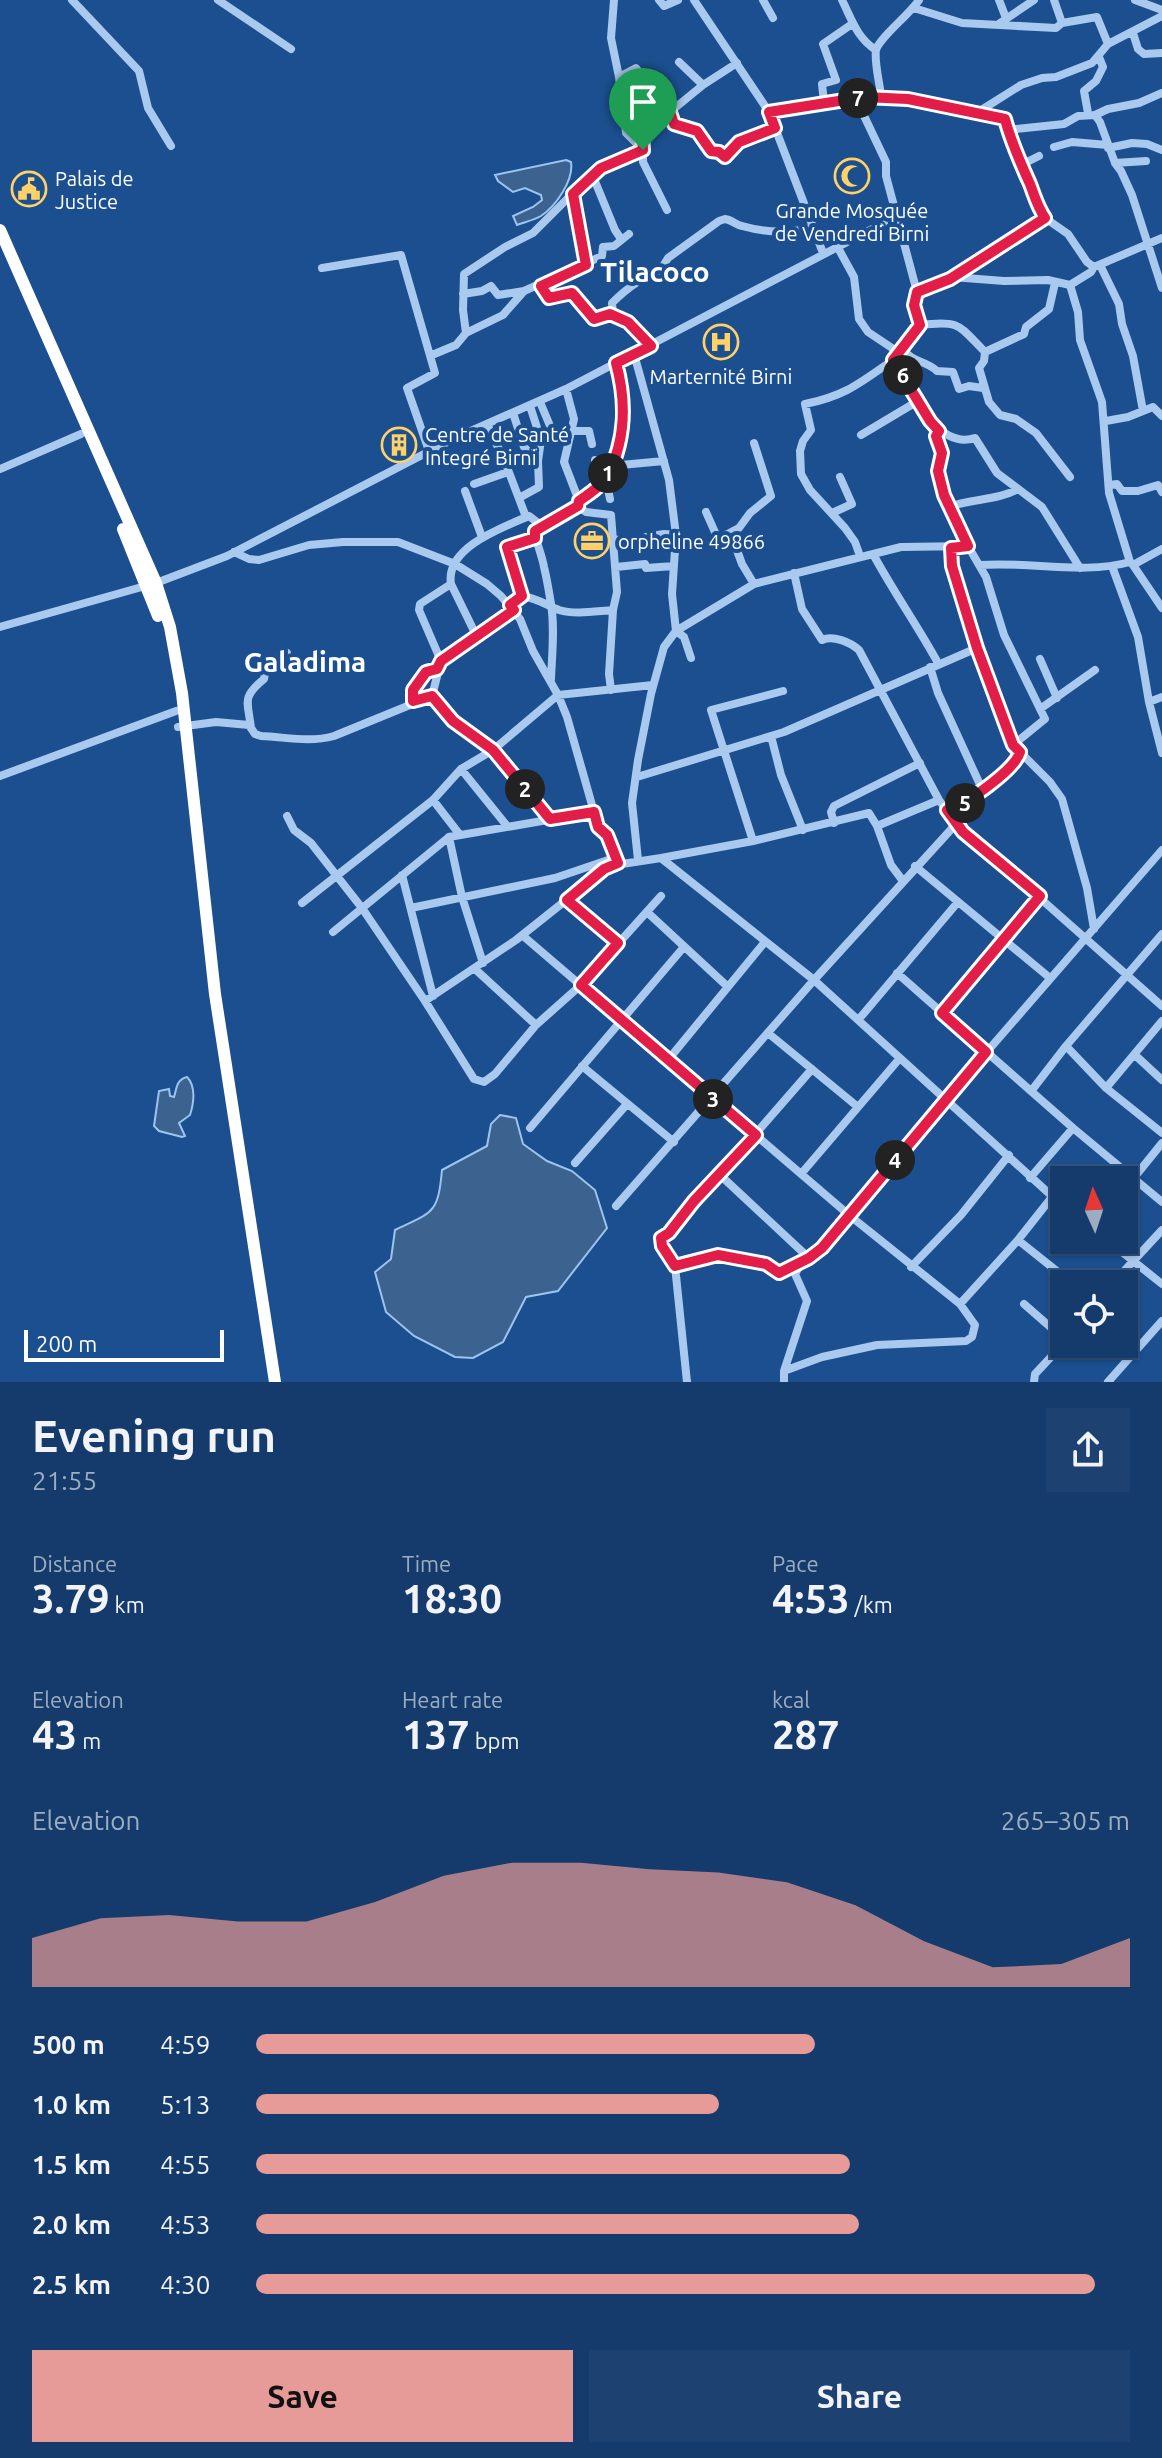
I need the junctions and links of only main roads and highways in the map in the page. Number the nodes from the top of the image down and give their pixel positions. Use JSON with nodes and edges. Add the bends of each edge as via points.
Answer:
{"nodes":[{"id":1,"x":0,"y":230,"type":"edge"},
{"id":2,"x":0,"y":248,"type":"edge"},
{"id":3,"x":37,"y":322,"type":"junction"},
{"id":4,"x":151,"y":584,"type":"junction"},
{"id":5,"x":178,"y":694,"type":"junction"},
{"id":6,"x":182,"y":726,"type":"junction"},
{"id":7,"x":267,"y":1382,"type":"edge"},
{"id":8,"x":275,"y":1382,"type":"edge"}],
"edges":[{"from":1,"to":3,"type":"highway"},
{"from":2,"to":3,"type":"highway"},
{"from":3,"to":4,"type":"highway"},
{"from":3,"to":4,"type":"highway","via":[[81,434]]},
{"from":4,"to":5,"type":"highway"},
{"from":5,"to":6,"type":"highway"},
{"from":5,"to":6,"type":"highway","via":[[176,711]]},
{"from":6,"to":7,"type":"highway","via":[[216,1058]]},
{"from":6,"to":8,"type":"highway","via":[[218,1020]]}]}
